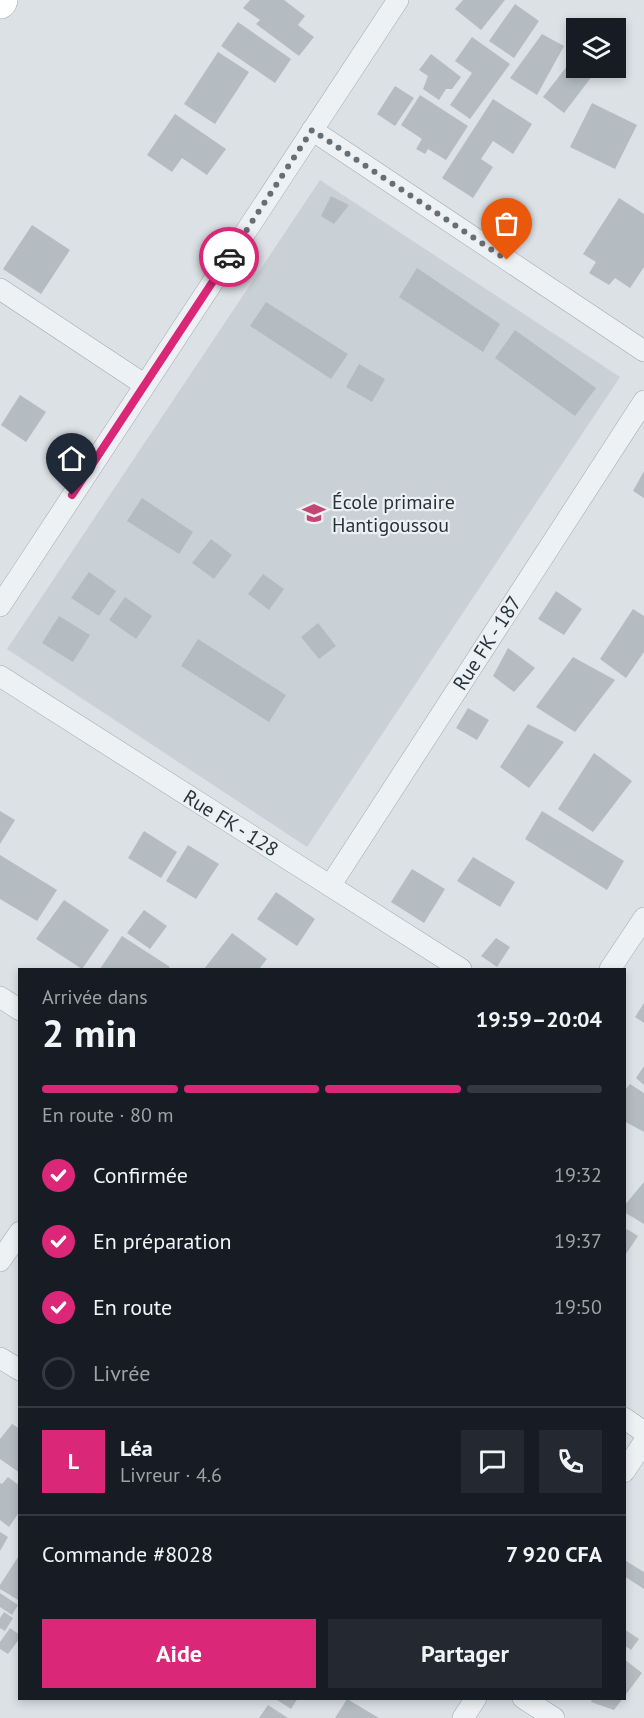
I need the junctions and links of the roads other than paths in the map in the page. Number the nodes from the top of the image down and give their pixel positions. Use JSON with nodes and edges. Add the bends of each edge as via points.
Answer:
{"nodes":[{"id":1,"x":398,"y":0,"type":"edge"},
{"id":2,"x":312,"y":130,"type":"junction"},
{"id":3,"x":0,"y":290,"type":"edge"},
{"id":4,"x":644,"y":351,"type":"edge"},
{"id":5,"x":145,"y":385,"type":"junction"},
{"id":6,"x":644,"y":400,"type":"edge"},
{"id":7,"x":0,"y":606,"type":"edge"},
{"id":8,"x":0,"y":676,"type":"edge"},
{"id":9,"x":330,"y":886,"type":"junction"},
{"id":10,"x":644,"y":918,"type":"edge"},
{"id":11,"x":459,"y":968,"type":"edge"},
{"id":12,"x":611,"y":968,"type":"edge"},
{"id":13,"x":0,"y":997,"type":"edge"},
{"id":14,"x":18,"y":1009,"type":"edge"},
{"id":15,"x":18,"y":1235,"type":"edge"},
{"id":16,"x":0,"y":1261,"type":"edge"},
{"id":17,"x":0,"y":1358,"type":"edge"},
{"id":18,"x":18,"y":1369,"type":"edge"},
{"id":19,"x":626,"y":1419,"type":"edge"},
{"id":20,"x":644,"y":1432,"type":"edge"},
{"id":21,"x":644,"y":1442,"type":"edge"},
{"id":22,"x":626,"y":1469,"type":"edge"},
{"id":23,"x":475,"y":1700,"type":"edge"},
{"id":24,"x":526,"y":1700,"type":"edge"},
{"id":25,"x":462,"y":1718,"type":"edge"},
{"id":26,"x":554,"y":1718,"type":"edge"}],
"edges":[{"from":1,"to":2,"type":"street"},
{"from":2,"to":4,"type":"street"},
{"from":2,"to":5,"type":"street"},
{"from":3,"to":5,"type":"street"},
{"from":5,"to":7,"type":"street"},
{"from":6,"to":9,"type":"street","name":"Rue FK - 187"},
{"from":8,"to":9,"type":"street","name":"Rue FK - 128"},
{"from":9,"to":11,"type":"street","name":"Rue FK - 128"},
{"from":10,"to":12,"type":"street"},
{"from":13,"to":14,"type":"street"},
{"from":15,"to":16,"type":"street"},
{"from":17,"to":18,"type":"street"},
{"from":19,"to":20,"type":"street"},
{"from":21,"to":22,"type":"street"},
{"from":23,"to":25,"type":"street"},
{"from":24,"to":26,"type":"street"}]}
